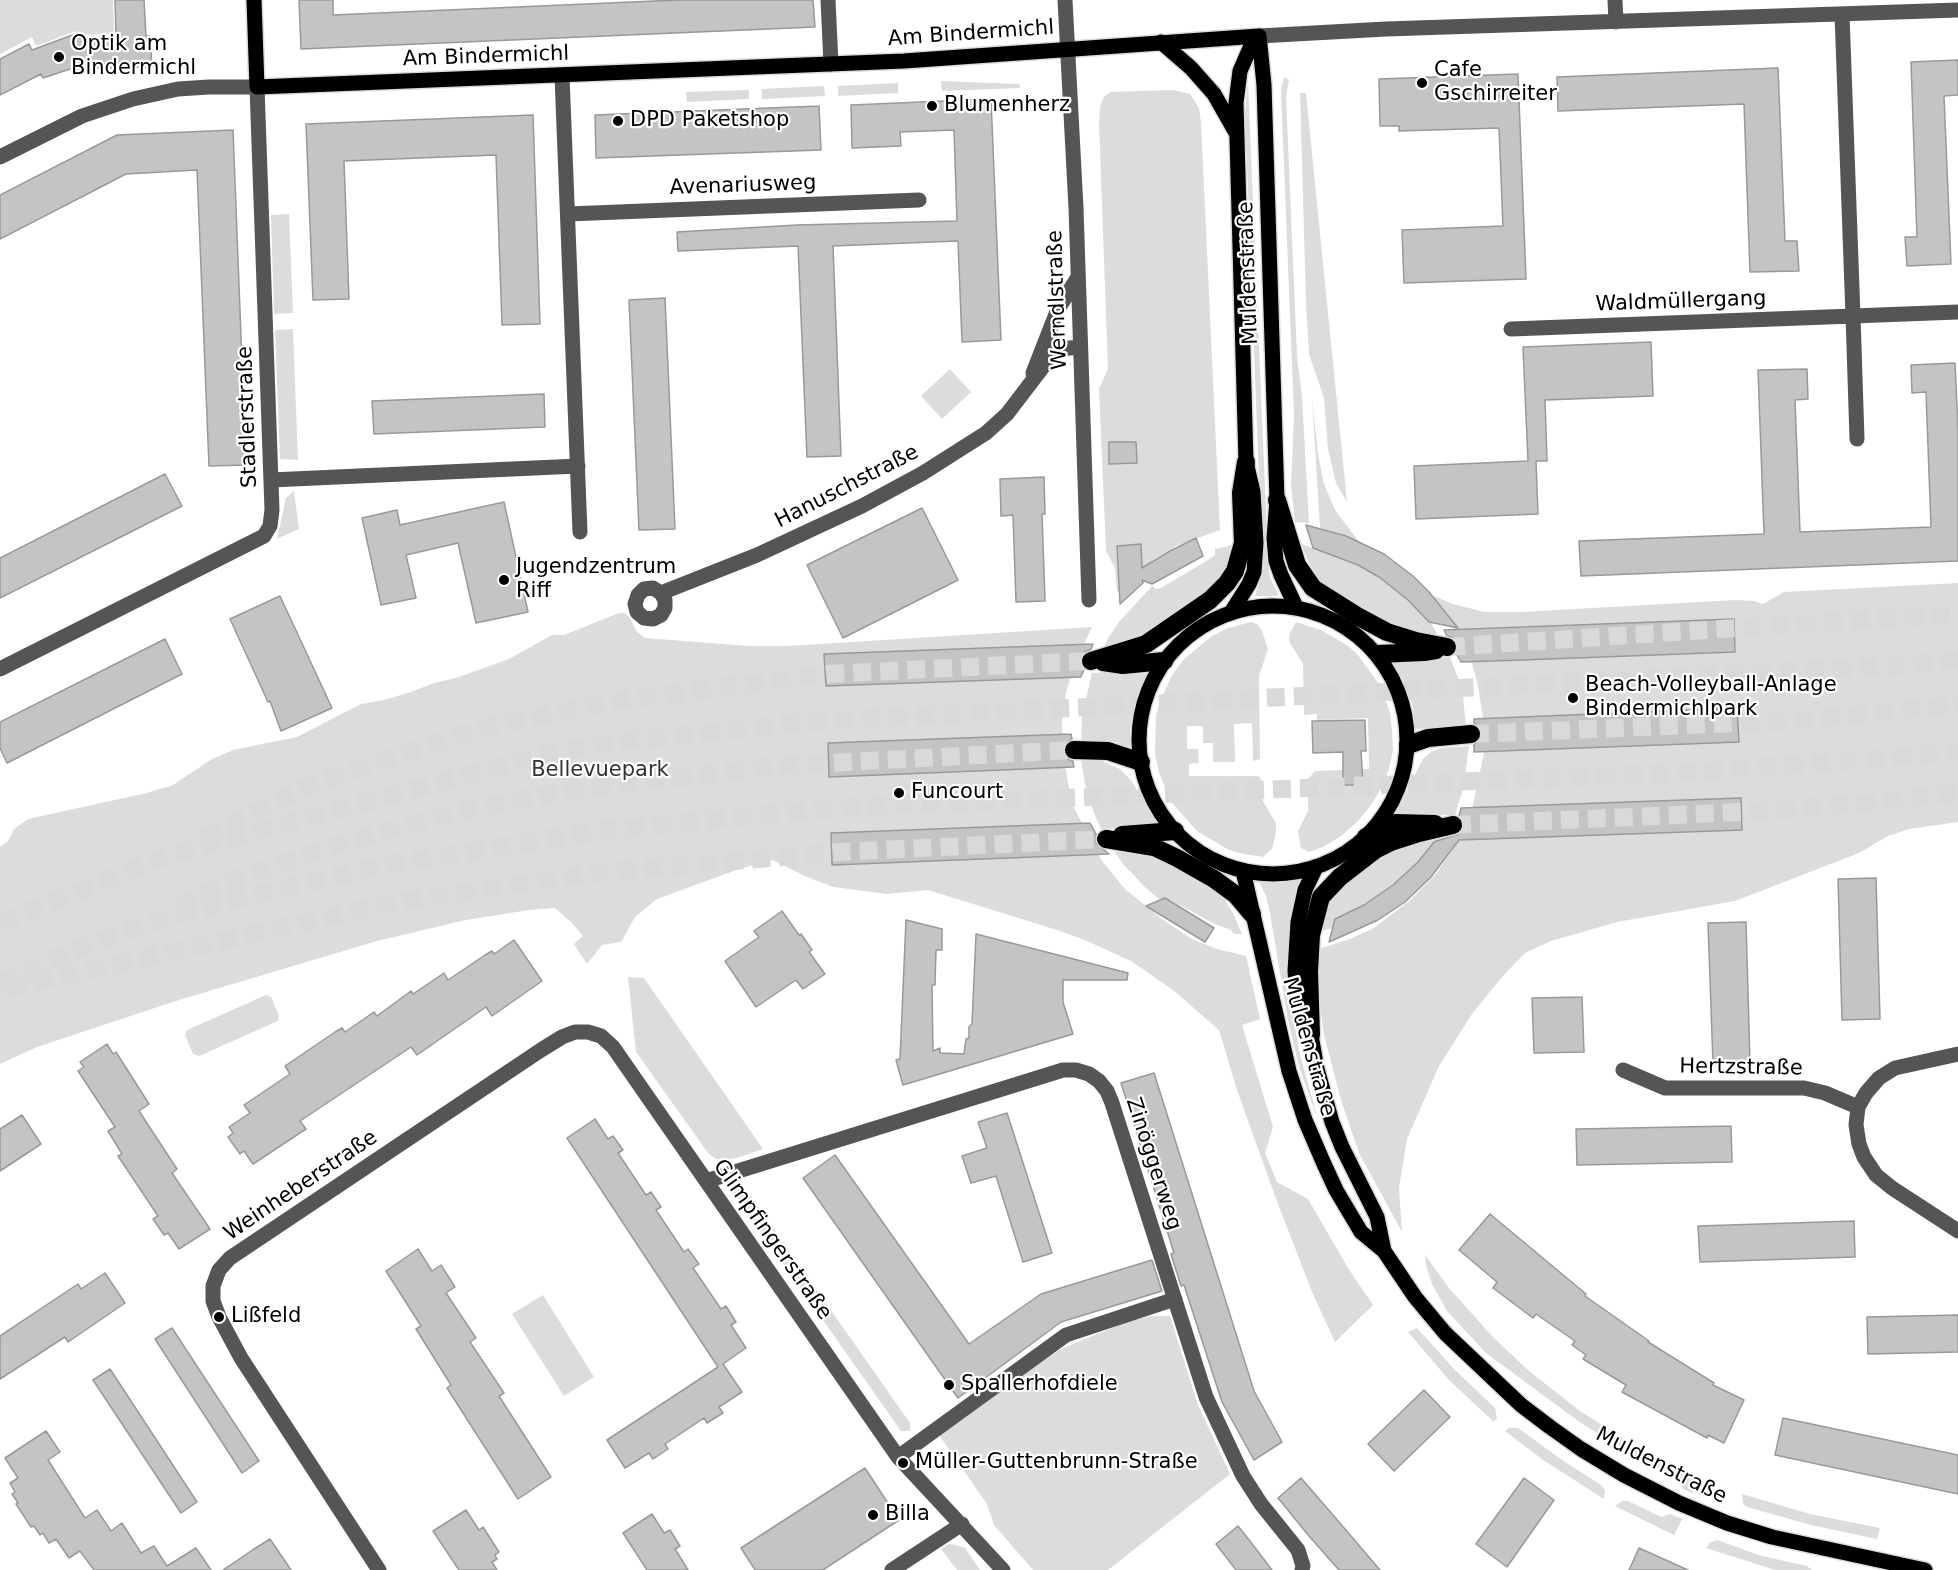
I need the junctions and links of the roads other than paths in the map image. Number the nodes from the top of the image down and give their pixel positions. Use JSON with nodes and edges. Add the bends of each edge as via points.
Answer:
{"nodes":[{"id":1,"x":254,"y":0,"type":"edge"},
{"id":2,"x":828,"y":0,"type":"edge"},
{"id":3,"x":1065,"y":0,"type":"edge"},
{"id":4,"x":1615,"y":0,"type":"edge"},
{"id":5,"x":1958,"y":10,"type":"edge"},
{"id":6,"x":1842,"y":14,"type":"junction"},
{"id":7,"x":1616,"y":22,"type":"junction"},
{"id":8,"x":1259,"y":36,"type":"junction"},
{"id":9,"x":1161,"y":42,"type":"junction"},
{"id":10,"x":1068,"y":49,"type":"junction"},
{"id":11,"x":831,"y":64,"type":"junction"},
{"id":12,"x":562,"y":76,"type":"junction"},
{"id":13,"x":257,"y":87,"type":"junction"},
{"id":14,"x":1237,"y":133,"type":"junction"},
{"id":15,"x":0,"y":157,"type":"edge"},
{"id":16,"x":919,"y":200,"type":"dead end"},
{"id":17,"x":568,"y":214,"type":"junction"},
{"id":18,"x":1078,"y":277,"type":"junction"},
{"id":19,"x":1958,"y":312,"type":"edge"},
{"id":20,"x":1852,"y":316,"type":"junction"},
{"id":21,"x":1511,"y":329,"type":"dead end"},
{"id":22,"x":1080,"y":347,"type":"junction"},
{"id":23,"x":1029,"y":385,"type":"junction"},
{"id":24,"x":1857,"y":439,"type":"dead end"},
{"id":25,"x":1246,"y":462,"type":"junction"},
{"id":26,"x":578,"y":466,"type":"junction"},
{"id":27,"x":271,"y":480,"type":"junction"},
{"id":28,"x":1277,"y":500,"type":"junction"},
{"id":29,"x":580,"y":532,"type":"dead end"},
{"id":30,"x":661,"y":592,"type":"dead end"},
{"id":31,"x":1089,"y":600,"type":"dead end"},
{"id":32,"x":1296,"y":607,"type":"junction"},
{"id":33,"x":1232,"y":611,"type":"junction"},
{"id":34,"x":1378,"y":654,"type":"junction"},
{"id":35,"x":1164,"y":661,"type":"junction"},
{"id":36,"x":0,"y":669,"type":"edge"},
{"id":37,"x":1472,"y":734,"type":"tunnel mouth"},
{"id":38,"x":1408,"y":745,"type":"junction"},
{"id":39,"x":1074,"y":750,"type":"tunnel mouth"},
{"id":40,"x":1141,"y":762,"type":"junction"},
{"id":41,"x":1175,"y":831,"type":"junction"},
{"id":42,"x":1366,"y":837,"type":"junction"},
{"id":43,"x":1316,"y":867,"type":"junction"},
{"id":44,"x":1243,"y":871,"type":"junction"},
{"id":45,"x":1252,"y":914,"type":"junction"},
{"id":46,"x":1311,"y":1035,"type":"junction"},
{"id":47,"x":613,"y":1047,"type":"joint"},
{"id":48,"x":1958,"y":1054,"type":"edge"},
{"id":49,"x":1623,"y":1070,"type":"dead end"},
{"id":50,"x":1858,"y":1107,"type":"junction"},
{"id":51,"x":706,"y":1181,"type":"junction"},
{"id":52,"x":1958,"y":1231,"type":"edge"},
{"id":53,"x":1384,"y":1251,"type":"junction"},
{"id":54,"x":1175,"y":1299,"type":"junction"},
{"id":55,"x":898,"y":1457,"type":"junction"},
{"id":56,"x":962,"y":1524,"type":"junction"},
{"id":57,"x":379,"y":1570,"type":"edge"},
{"id":58,"x":892,"y":1570,"type":"edge"},
{"id":59,"x":1003,"y":1570,"type":"edge"},
{"id":60,"x":1302,"y":1570,"type":"edge"},
{"id":61,"x":1925,"y":1570,"type":"edge"}],
"edges":[{"from":1,"to":13,"type":"main road","name":"Stadlerstraße"},
{"from":2,"to":11,"type":"street"},
{"from":3,"to":10,"type":"street","name":"Werndlstraße"},
{"from":4,"to":7,"type":"street"},
{"from":5,"to":6,"type":"street","name":"Am Bindermichl"},
{"from":6,"to":7,"type":"street","name":"Am Bindermichl"},
{"from":6,"to":20,"type":"street"},
{"from":7,"to":8,"type":"street","name":"Am Bindermichl"},
{"from":8,"to":9,"type":"main road","name":"Am Bindermichl"},
{"from":8,"to":14,"type":"main road","name":"Muldenstraße","via":[[1240,71]]},
{"from":8,"to":28,"type":"main road","name":"Muldenstraße","via":[[1265,97]]},
{"from":9,"to":10,"type":"main road","name":"Am Bindermichl"},
{"from":9,"to":14,"type":"main road","name":"Muldenstraße","via":[[1214,94]]},
{"from":10,"to":11,"type":"main road","name":"Am Bindermichl"},
{"from":10,"to":18,"type":"street","name":"Werndlstraße"},
{"from":11,"to":12,"type":"main road","name":"Am Bindermichl"},
{"from":12,"to":13,"type":"main road","name":"Am Bindermichl"},
{"from":12,"to":17,"type":"street"},
{"from":13,"to":15,"type":"street","name":"Am Bindermichl","via":[[178,89],[133,99],[82,116]]},
{"from":13,"to":27,"type":"street","name":"Stadlerstraße"},
{"from":14,"to":25,"type":"main road","name":"Muldenstraße"},
{"from":16,"to":17,"type":"street","name":"Avenariusweg"},
{"from":17,"to":26,"type":"street"},
{"from":18,"to":22,"type":"street","name":"Werndlstraße"},
{"from":18,"to":23,"type":"street","name":"Hanuschstraße","via":[[1058,309]]},
{"from":19,"to":20,"type":"street","name":"Waldmüllergang"},
{"from":20,"to":21,"type":"street","name":"Waldmüllergang"},
{"from":20,"to":24,"type":"street"},
{"from":22,"to":23,"type":"street","name":"Hanuschstraße","via":[[1060,349]]},
{"from":22,"to":31,"type":"street","name":"Werndlstraße"},
{"from":23,"to":30,"type":"street","name":"Hanuschstraße","via":[[986,433],[923,474],[805,534]]},
{"from":25,"to":33,"type":"main road","name":"Muldenstraße","via":[[1253,492],[1254,572]]},
{"from":25,"to":35,"type":"highway","via":[[1241,494],[1243,543],[1227,583],[1210,600],[1146,644],[1091,661]]},
{"from":26,"to":27,"type":"street"},
{"from":26,"to":29,"type":"street"},
{"from":27,"to":36,"type":"street","name":"Stadlerstraße","via":[[271,518],[264,537]]},
{"from":28,"to":32,"type":"main road","name":"Muldenstraße","via":[[1276,561]]},
{"from":28,"to":34,"type":"highway","via":[[1297,566],[1313,588],[1386,632],[1447,647]]},
{"from":32,"to":33,"type":"main road","via":[[1253,606]]},
{"from":32,"to":34,"type":"main road","via":[[1341,623]]},
{"from":33,"to":35,"type":"main road","via":[[1194,631]]},
{"from":34,"to":38,"type":"main road","via":[[1404,706]]},
{"from":35,"to":40,"type":"main road","via":[[1155,676],[1139,726]]},
{"from":37,"to":38,"type":"highway","via":[[1428,738]]},
{"from":38,"to":42,"type":"main road","via":[[1396,794]]},
{"from":39,"to":40,"type":"highway","via":[[1108,751]]},
{"from":40,"to":41,"type":"main road","via":[[1153,799]]},
{"from":41,"to":44,"type":"main road","via":[[1213,860]]},
{"from":41,"to":45,"type":"highway","via":[[1131,833],[1106,839],[1154,847],[1177,858],[1236,895]]},
{"from":42,"to":43,"type":"main road","via":[[1351,850]]},
{"from":42,"to":46,"type":"highway","via":[[1395,823],[1453,825],[1390,842],[1375,850],[1321,897],[1311,935]]},
{"from":43,"to":44,"type":"main road","via":[[1280,874]]},
{"from":43,"to":46,"type":"main road","name":"Muldenstraße","via":[[1301,904],[1295,971],[1297,999]]},
{"from":44,"to":45,"type":"main road","name":"Muldenstraße"},
{"from":45,"to":53,"type":"main road","name":"Muldenstraße","via":[[1288,1071],[1305,1120],[1349,1213],[1361,1232]]},
{"from":46,"to":53,"type":"main road","name":"Muldenstraße","via":[[1332,1122],[1377,1217]]},
{"from":47,"to":51,"type":"street","name":"Glimpfingerstraße"},
{"from":47,"to":57,"type":"street","name":"Weinheberstraße","via":[[601,1036],[588,1032],[562,1037],[230,1258],[219,1270],[213,1301],[229,1337]]},
{"from":48,"to":50,"type":"street","via":[[1895,1068],[1879,1078]]},
{"from":49,"to":50,"type":"street","name":"Hertzstraße","via":[[1665,1088],[1804,1088]]},
{"from":50,"to":52,"type":"street","via":[[1859,1144],[1876,1175]]},
{"from":51,"to":54,"type":"street","name":"Zinöggerweg","via":[[1063,1070],[1076,1070],[1089,1074],[1107,1091]]},
{"from":51,"to":55,"type":"street","name":"Glimpfingerstraße"},
{"from":53,"to":61,"type":"main road","name":"Muldenstraße","via":[[1427,1312],[1480,1367],[1550,1427],[1624,1475],[1678,1503],[1760,1534]]},
{"from":54,"to":55,"type":"street","via":[[1066,1335]]},
{"from":54,"to":60,"type":"street","name":"Zinöggerweg","via":[[1206,1397],[1232,1455],[1261,1504],[1298,1550]]},
{"from":55,"to":56,"type":"street","name":"Glimpfingerstraße"},
{"from":56,"to":58,"type":"street"},
{"from":56,"to":59,"type":"street","name":"Glimpfingerstraße"}]}
